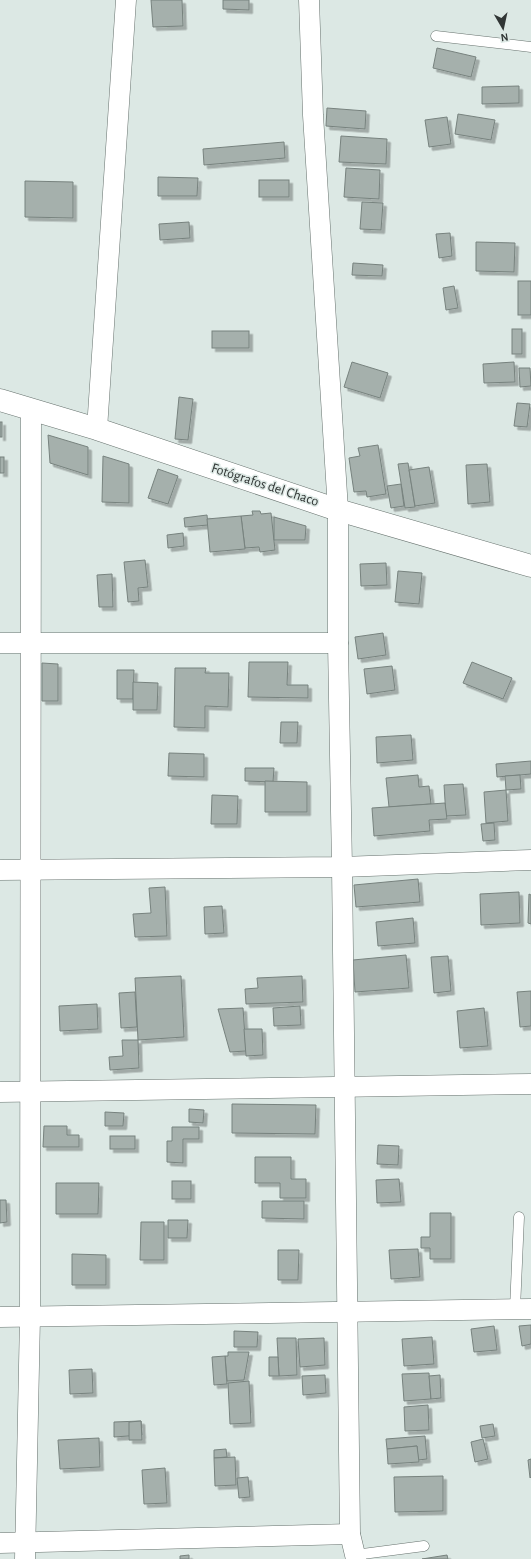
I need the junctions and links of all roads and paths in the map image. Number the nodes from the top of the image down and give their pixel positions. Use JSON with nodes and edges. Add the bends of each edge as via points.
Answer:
{"nodes":[{"id":1,"x":126,"y":0,"type":"edge"},
{"id":2,"x":309,"y":0,"type":"edge"},
{"id":3,"x":436,"y":36,"type":"dead end"},
{"id":4,"x":531,"y":47,"type":"edge"},
{"id":5,"x":0,"y":400,"type":"edge"},
{"id":6,"x":31,"y":410,"type":"junction"},
{"id":7,"x":97,"y":430,"type":"junction"},
{"id":8,"x":338,"y":510,"type":"junction"},
{"id":9,"x":531,"y":566,"type":"edge"},
{"id":10,"x":30,"y":642,"type":"junction"},
{"id":11,"x":0,"y":643,"type":"edge"},
{"id":12,"x":338,"y":643,"type":"junction"},
{"id":13,"x":531,"y":860,"type":"edge"},
{"id":14,"x":342,"y":867,"type":"junction"},
{"id":15,"x":0,"y":870,"type":"edge"},
{"id":16,"x":31,"y":870,"type":"junction"},
{"id":17,"x":531,"y":1084,"type":"edge"},
{"id":18,"x":345,"y":1087,"type":"junction"},
{"id":19,"x":0,"y":1092,"type":"edge"},
{"id":20,"x":30,"y":1092,"type":"junction"},
{"id":21,"x":519,"y":1217,"type":"dead end"},
{"id":22,"x":523,"y":1309,"type":"edge"},
{"id":23,"x":348,"y":1312,"type":"junction"},
{"id":24,"x":0,"y":1317,"type":"edge"},
{"id":25,"x":30,"y":1317,"type":"junction"},
{"id":26,"x":350,"y":1534,"type":"junction"},
{"id":27,"x":0,"y":1543,"type":"edge"},
{"id":28,"x":424,"y":1546,"type":"dead end"},
{"id":29,"x":24,"y":1551,"type":"edge"},
{"id":30,"x":355,"y":1557,"type":"edge"}],
"edges":[{"from":1,"to":7,"type":"street"},
{"from":2,"to":8,"type":"street","via":[[313,115]]},
{"from":3,"to":4,"type":"lane"},
{"from":5,"to":6,"type":"street","name":"Fotógrafos del Chaco"},
{"from":6,"to":7,"type":"street","name":"Fotógrafos del Chaco"},
{"from":6,"to":10,"type":"street"},
{"from":7,"to":8,"type":"street","name":"Fotógrafos del Chaco"},
{"from":8,"to":9,"type":"street","name":"Fotógrafos del Chaco"},
{"from":8,"to":12,"type":"street"},
{"from":10,"to":11,"type":"street"},
{"from":10,"to":12,"type":"street"},
{"from":10,"to":16,"type":"street"},
{"from":12,"to":14,"type":"street"},
{"from":13,"to":14,"type":"street"},
{"from":14,"to":16,"type":"street"},
{"from":14,"to":18,"type":"street"},
{"from":15,"to":16,"type":"street"},
{"from":16,"to":20,"type":"street"},
{"from":17,"to":18,"type":"street"},
{"from":18,"to":20,"type":"street"},
{"from":18,"to":23,"type":"street"},
{"from":19,"to":20,"type":"street"},
{"from":20,"to":25,"type":"street"},
{"from":21,"to":22,"type":"lane"},
{"from":22,"to":23,"type":"street"},
{"from":23,"to":25,"type":"street"},
{"from":23,"to":26,"type":"street"},
{"from":24,"to":25,"type":"street"},
{"from":25,"to":29,"type":"street"},
{"from":26,"to":29,"type":"street"},
{"from":26,"to":30,"type":"street"},
{"from":27,"to":29,"type":"street"},
{"from":28,"to":30,"type":"lane"}]}
